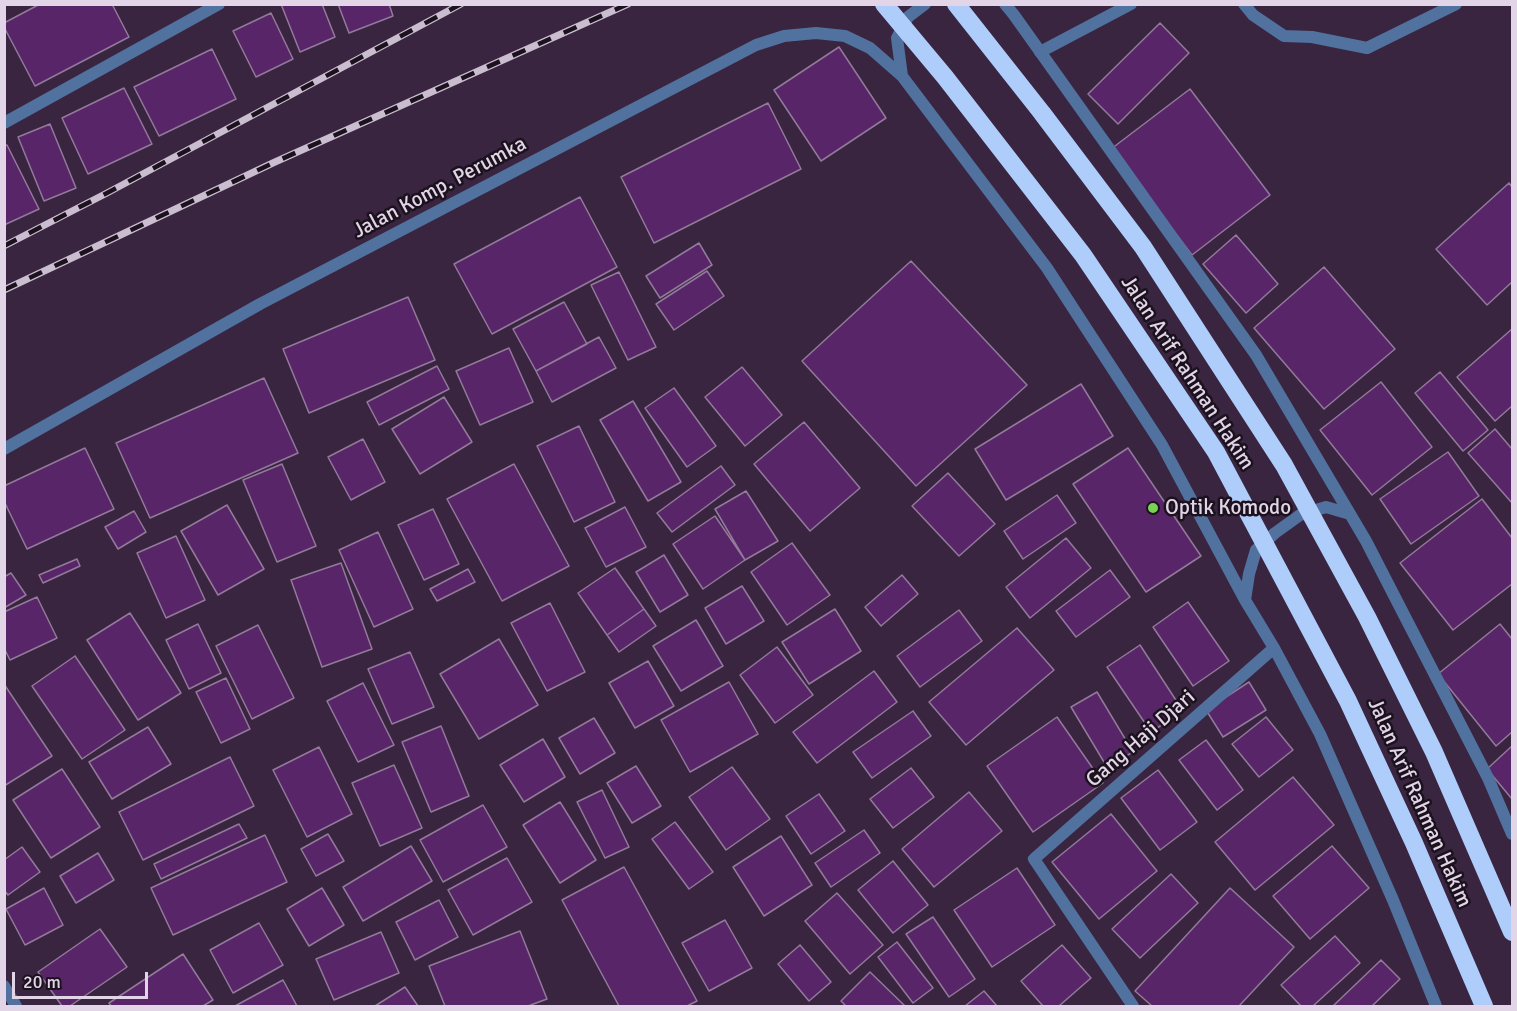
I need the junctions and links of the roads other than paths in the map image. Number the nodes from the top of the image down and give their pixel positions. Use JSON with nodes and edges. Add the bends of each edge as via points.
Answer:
{"nodes":[{"id":1,"x":219,"y":4,"type":"edge"},
{"id":2,"x":884,"y":4,"type":"edge"},
{"id":3,"x":925,"y":4,"type":"edge"},
{"id":4,"x":956,"y":4,"type":"edge"},
{"id":5,"x":1005,"y":4,"type":"edge"},
{"id":6,"x":1131,"y":4,"type":"edge"},
{"id":7,"x":1244,"y":4,"type":"edge"},
{"id":8,"x":1456,"y":4,"type":"edge"},
{"id":9,"x":1040,"y":52,"type":"junction"},
{"id":10,"x":902,"y":76,"type":"junction"},
{"id":11,"x":4,"y":123,"type":"edge"},
{"id":12,"x":4,"y":449,"type":"edge"},
{"id":13,"x":1350,"y":514,"type":"junction"},
{"id":14,"x":1245,"y":600,"type":"junction"},
{"id":15,"x":1274,"y":648,"type":"junction"},
{"id":16,"x":1512,"y":834,"type":"edge"},
{"id":17,"x":1512,"y":932,"type":"edge"},
{"id":18,"x":4,"y":986,"type":"edge"},
{"id":19,"x":16,"y":1006,"type":"edge"},
{"id":20,"x":1133,"y":1006,"type":"edge"},
{"id":21,"x":1436,"y":1006,"type":"edge"},
{"id":22,"x":1484,"y":1006,"type":"edge"}],
"edges":[{"from":1,"to":11,"type":"street"},
{"from":2,"to":22,"type":"highway","name":"Jalan Arif Rahman Hakim","bridge":true,"via":[[1083,255],[1216,452],[1348,700]]},
{"from":3,"to":10,"type":"street","via":[[908,17],[897,38]]},
{"from":4,"to":17,"type":"highway","name":"Jalan Arif Rahman Hakim","bridge":true,"via":[[1143,247],[1284,465],[1367,617],[1434,752]]},
{"from":5,"to":9,"type":"street"},
{"from":6,"to":9,"type":"street"},
{"from":7,"to":8,"type":"street","via":[[1284,36],[1312,37],[1367,48]]},
{"from":9,"to":13,"type":"street","via":[[1256,355]]},
{"from":10,"to":12,"type":"street","name":"Jalan Komp. Perumka","via":[[870,48],[845,36],[784,36],[756,45],[260,304]]},
{"from":10,"to":14,"type":"street","via":[[1047,268],[1162,445]]},
{"from":13,"to":14,"type":"street","via":[[1326,507],[1300,515],[1275,533],[1256,550]]},
{"from":13,"to":16,"type":"street","via":[[1483,767]]},
{"from":14,"to":15,"type":"street"},
{"from":15,"to":20,"type":"street","name":"Gang Haji Djari","via":[[1034,859]]},
{"from":15,"to":21,"type":"street","via":[[1320,734]]},
{"from":18,"to":19,"type":"street"}]}
